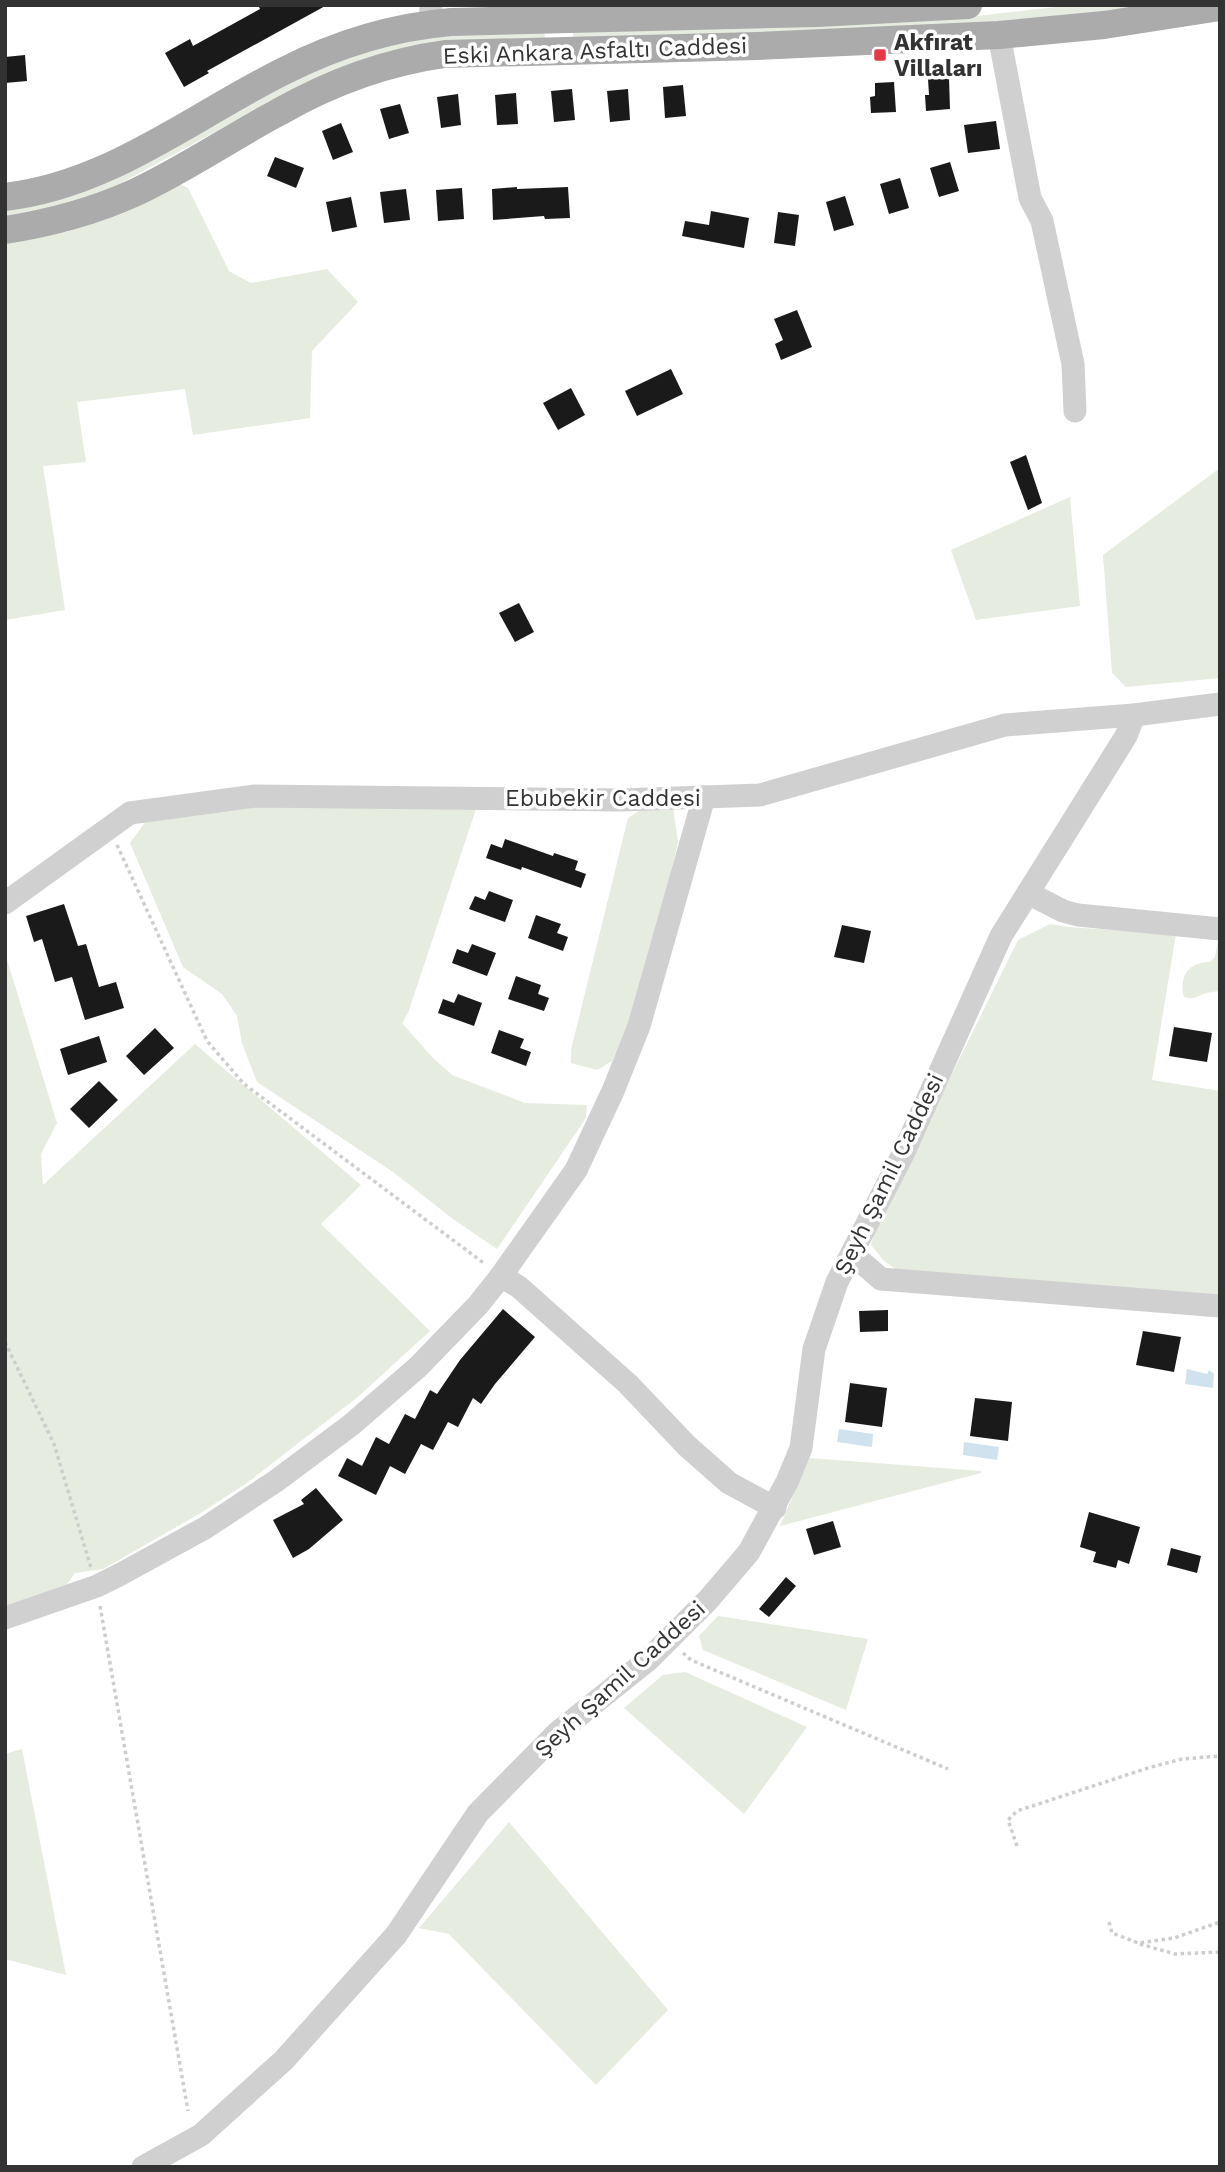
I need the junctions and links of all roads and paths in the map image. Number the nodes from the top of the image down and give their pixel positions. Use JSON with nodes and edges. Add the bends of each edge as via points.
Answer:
{"nodes":[{"id":1,"x":968,"y":5,"type":"edge"},
{"id":2,"x":1220,"y":7,"type":"edge"},
{"id":3,"x":816,"y":9,"type":"edge"},
{"id":4,"x":430,"y":15,"type":"edge"},
{"id":5,"x":999,"y":35,"type":"junction"},
{"id":6,"x":5,"y":197,"type":"edge"},
{"id":7,"x":5,"y":230,"type":"edge"},
{"id":8,"x":1075,"y":411,"type":"dead end"},
{"id":9,"x":1220,"y":704,"type":"edge"},
{"id":10,"x":1134,"y":715,"type":"junction"},
{"id":11,"x":704,"y":797,"type":"junction"},
{"id":12,"x":110,"y":829,"type":"junction"},
{"id":13,"x":1028,"y":893,"type":"junction"},
{"id":14,"x":5,"y":903,"type":"edge"},
{"id":15,"x":1220,"y":929,"type":"edge"},
{"id":16,"x":852,"y":1254,"type":"junction"},
{"id":17,"x":501,"y":1276,"type":"junction"},
{"id":18,"x":1220,"y":1306,"type":"edge"},
{"id":19,"x":5,"y":1342,"type":"edge"},
{"id":20,"x":775,"y":1508,"type":"junction"},
{"id":21,"x":97,"y":1586,"type":"junction"},
{"id":22,"x":5,"y":1618,"type":"edge"},
{"id":23,"x":668,"y":1640,"type":"junction"},
{"id":24,"x":1220,"y":1756,"type":"edge"},
{"id":25,"x":948,"y":1769,"type":"dead end"},
{"id":26,"x":1017,"y":1846,"type":"dead end"},
{"id":27,"x":1109,"y":1922,"type":"dead end"},
{"id":28,"x":1220,"y":1922,"type":"edge"},
{"id":29,"x":1138,"y":1944,"type":"junction"},
{"id":30,"x":1220,"y":1951,"type":"edge"},
{"id":31,"x":188,"y":2111,"type":"dead end"},
{"id":32,"x":143,"y":2167,"type":"edge"}],
"edges":[{"from":1,"to":3,"type":"main road","name":"Eski Ankara Asfaltı Caddesi"},
{"from":2,"to":5,"type":"main road","name":"Eski Ankara Asfaltı Caddesi"},
{"from":3,"to":4,"type":"main road","name":"Eski Ankara Asfaltı Caddesi","via":[[548,19]]},
{"from":4,"to":6,"type":"main road","name":"Eski Ankara Asfaltı Caddesi","via":[[318,54],[110,166],[35,193]]},
{"from":5,"to":7,"type":"main road","name":"Eski Ankara Asfaltı Caddesi","via":[[422,57],[320,91],[134,193],[87,212]]},
{"from":5,"to":8,"type":"street","via":[[1030,198],[1042,221],[1073,364]]},
{"from":9,"to":10,"type":"street","name":"Ebubekir Caddesi"},
{"from":10,"to":11,"type":"street","name":"Ebubekir Caddesi","via":[[1005,726],[760,795]]},
{"from":10,"to":13,"type":"street","name":"Şeyh Şamil Caddesi","via":[[1126,736]]},
{"from":11,"to":12,"type":"street","name":"Ebubekir Caddesi","via":[[255,796],[130,813]]},
{"from":11,"to":17,"type":"street","via":[[639,1026],[613,1091],[576,1170]]},
{"from":12,"to":14,"type":"street","name":"Ebubekir Caddesi"},
{"from":12,"to":17,"type":"path","via":[[207,1041],[244,1084]]},
{"from":13,"to":15,"type":"street","via":[[1078,915]]},
{"from":13,"to":16,"type":"street","name":"Şeyh Şamil Caddesi","via":[[1001,936],[903,1154]]},
{"from":16,"to":18,"type":"street","via":[[881,1279]]},
{"from":16,"to":20,"type":"street","name":"Şeyh Şamil Caddesi","via":[[817,1335],[801,1448]]},
{"from":17,"to":20,"type":"street","via":[[628,1384],[729,1483]]},
{"from":17,"to":21,"type":"street","via":[[418,1367],[351,1425],[205,1528]]},
{"from":19,"to":21,"type":"path","via":[[54,1444]]},
{"from":20,"to":23,"type":"street","name":"Şeyh Şamil Caddesi","via":[[749,1552]]},
{"from":21,"to":22,"type":"street"},
{"from":21,"to":31,"type":"path"},
{"from":23,"to":25,"type":"path","via":[[691,1661]]},
{"from":23,"to":32,"type":"street","name":"Şeyh Şamil Caddesi","via":[[557,1733],[478,1813],[396,1935],[284,2060],[201,2135]]},
{"from":24,"to":26,"type":"path","via":[[1151,1767],[1017,1811],[1008,1821]]},
{"from":27,"to":29,"type":"path","via":[[1112,1933]]},
{"from":28,"to":29,"type":"path","via":[[1174,1938]]},
{"from":29,"to":30,"type":"path","via":[[1175,1954]]}]}
